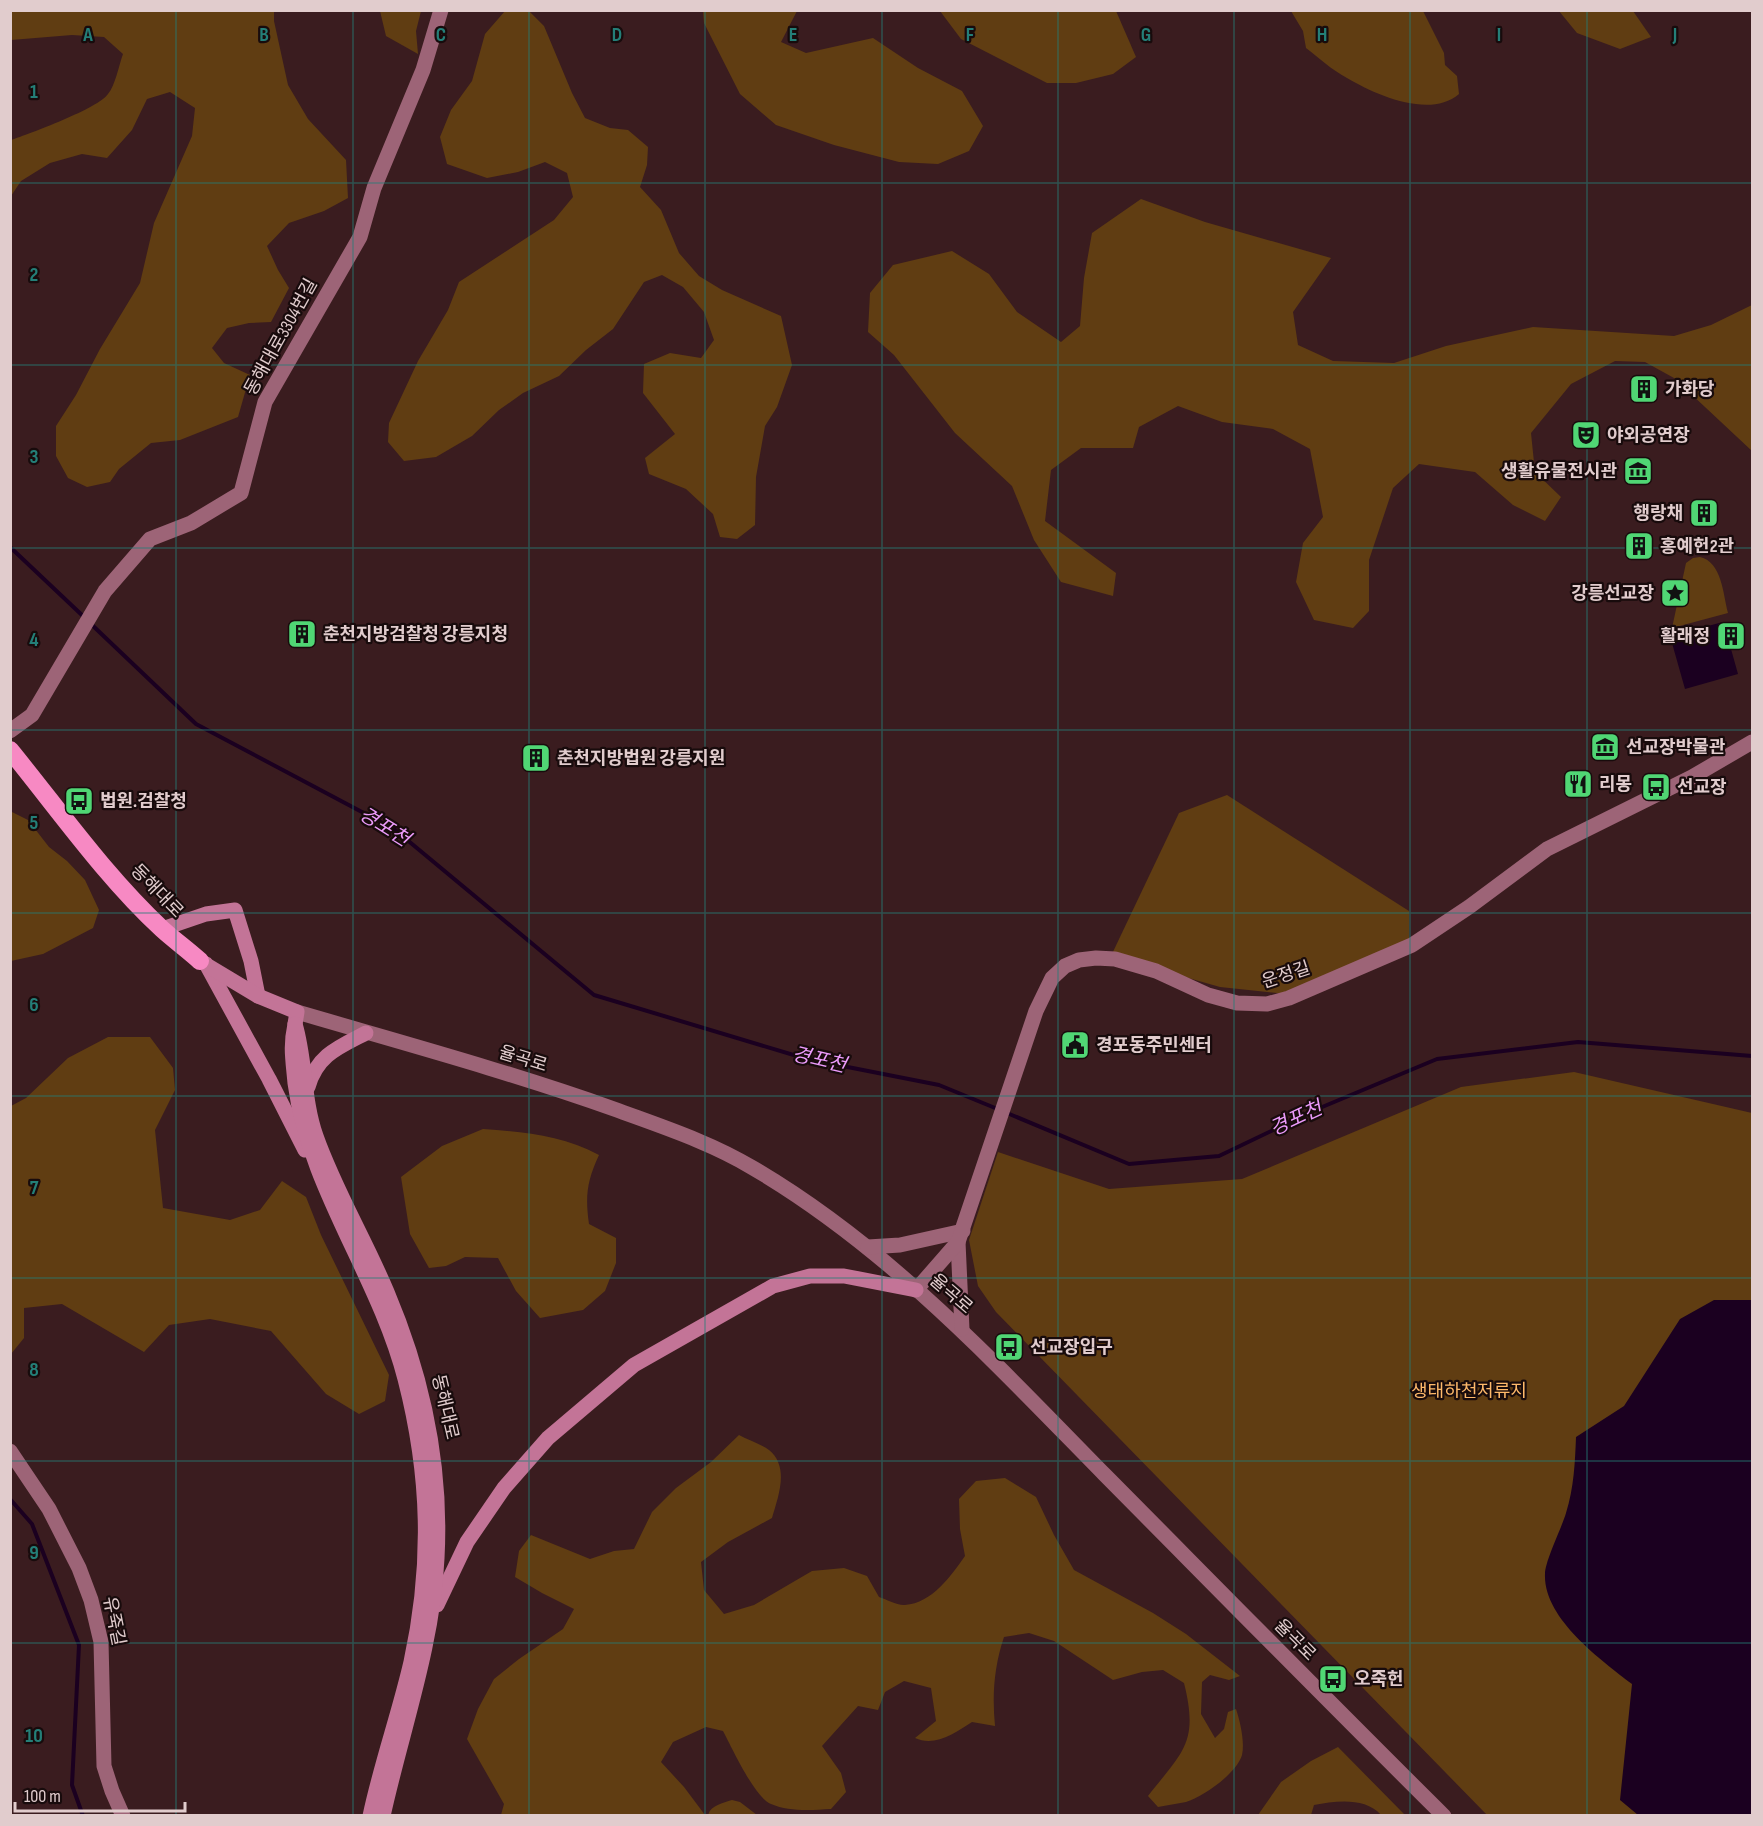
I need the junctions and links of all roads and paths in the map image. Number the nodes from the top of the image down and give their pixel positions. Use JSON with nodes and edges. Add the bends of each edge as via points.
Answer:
{"nodes":[{"id":1,"x":441,"y":10,"type":"edge"},
{"id":2,"x":10,"y":732,"type":"edge"},
{"id":3,"x":1752,"y":742,"type":"edge"},
{"id":4,"x":10,"y":750,"type":"edge"},
{"id":5,"x":162,"y":929,"type":"junction"},
{"id":6,"x":203,"y":963,"type":"junction"},
{"id":7,"x":258,"y":996,"type":"junction"},
{"id":8,"x":296,"y":1018,"type":"junction"},
{"id":9,"x":366,"y":1033,"type":"junction"},
{"id":10,"x":306,"y":1095,"type":"junction"},
{"id":11,"x":324,"y":1185,"type":"junction"},
{"id":12,"x":960,"y":1237,"type":"junction"},
{"id":13,"x":868,"y":1247,"type":"junction"},
{"id":14,"x":916,"y":1290,"type":"junction"},
{"id":15,"x":962,"y":1329,"type":"junction"},
{"id":16,"x":10,"y":1451,"type":"edge"},
{"id":17,"x":430,"y":1619,"type":"junction"},
{"id":18,"x":393,"y":1776,"type":"junction"},
{"id":19,"x":375,"y":1795,"type":"junction"},
{"id":20,"x":123,"y":1815,"type":"edge"},
{"id":21,"x":365,"y":1815,"type":"edge"},
{"id":22,"x":370,"y":1815,"type":"edge"},
{"id":23,"x":383,"y":1815,"type":"edge"},
{"id":24,"x":390,"y":1815,"type":"edge"},
{"id":25,"x":1444,"y":1815,"type":"edge"}],
"edges":[{"from":1,"to":2,"type":"street","name":"동해대로3304번길","via":[[423,70],[374,188],[360,237],[265,402],[241,493],[191,523],[150,539],[105,591],[32,715]]},
{"from":3,"to":12,"type":"street","name":"운정길","via":[[1692,777],[1547,849],[1412,945],[1289,998],[1267,1004],[1237,1003],[1115,959],[1087,959],[1065,966],[1043,994]]},
{"from":4,"to":5,"type":"highway","name":"동해대로","via":[[105,867]]},
{"from":5,"to":6,"type":"highway","name":"동해대로"},
{"from":5,"to":7,"type":"main road","via":[[206,914],[235,910]]},
{"from":6,"to":7,"type":"main road","name":"동해대로"},
{"from":6,"to":11,"type":"main road"},
{"from":7,"to":8,"type":"main road","name":"동해대로"},
{"from":8,"to":9,"type":"street","name":"율곡로"},
{"from":8,"to":10,"type":"main road","name":"동해대로"},
{"from":8,"to":11,"type":"main road","name":"동해대로","via":[[291,1046],[297,1099]]},
{"from":9,"to":10,"type":"main road","via":[[321,1061],[313,1071]]},
{"from":9,"to":13,"type":"street","name":"율곡로","via":[[558,1089],[678,1132],[751,1166]]},
{"from":10,"to":17,"type":"main road","name":"동해대로","via":[[315,1134],[334,1182],[399,1322],[426,1415],[438,1522]]},
{"from":11,"to":19,"type":"main road","name":"동해대로","via":[[398,1354],[414,1417],[425,1489],[423,1596],[411,1663]]},
{"from":12,"to":13,"type":"street"},
{"from":12,"to":14,"type":"street","name":"운정길"},
{"from":12,"to":15,"type":"street"},
{"from":13,"to":14,"type":"street","name":"율곡로"},
{"from":14,"to":15,"type":"street","name":"율곡로"},
{"from":14,"to":17,"type":"main road","via":[[844,1276],[810,1275],[773,1286],[634,1365],[548,1438],[504,1488],[467,1542]]},
{"from":15,"to":25,"type":"street","name":"율곡로"},
{"from":16,"to":20,"type":"street","name":"유죽길","via":[[49,1509],[91,1600],[101,1641],[104,1766]]},
{"from":17,"to":18,"type":"main road","name":"동해대로"},
{"from":18,"to":23,"type":"main road","name":"동해대로"},
{"from":18,"to":24,"type":"main road"},
{"from":19,"to":21,"type":"main road"},
{"from":19,"to":22,"type":"main road","name":"동해대로"}]}
